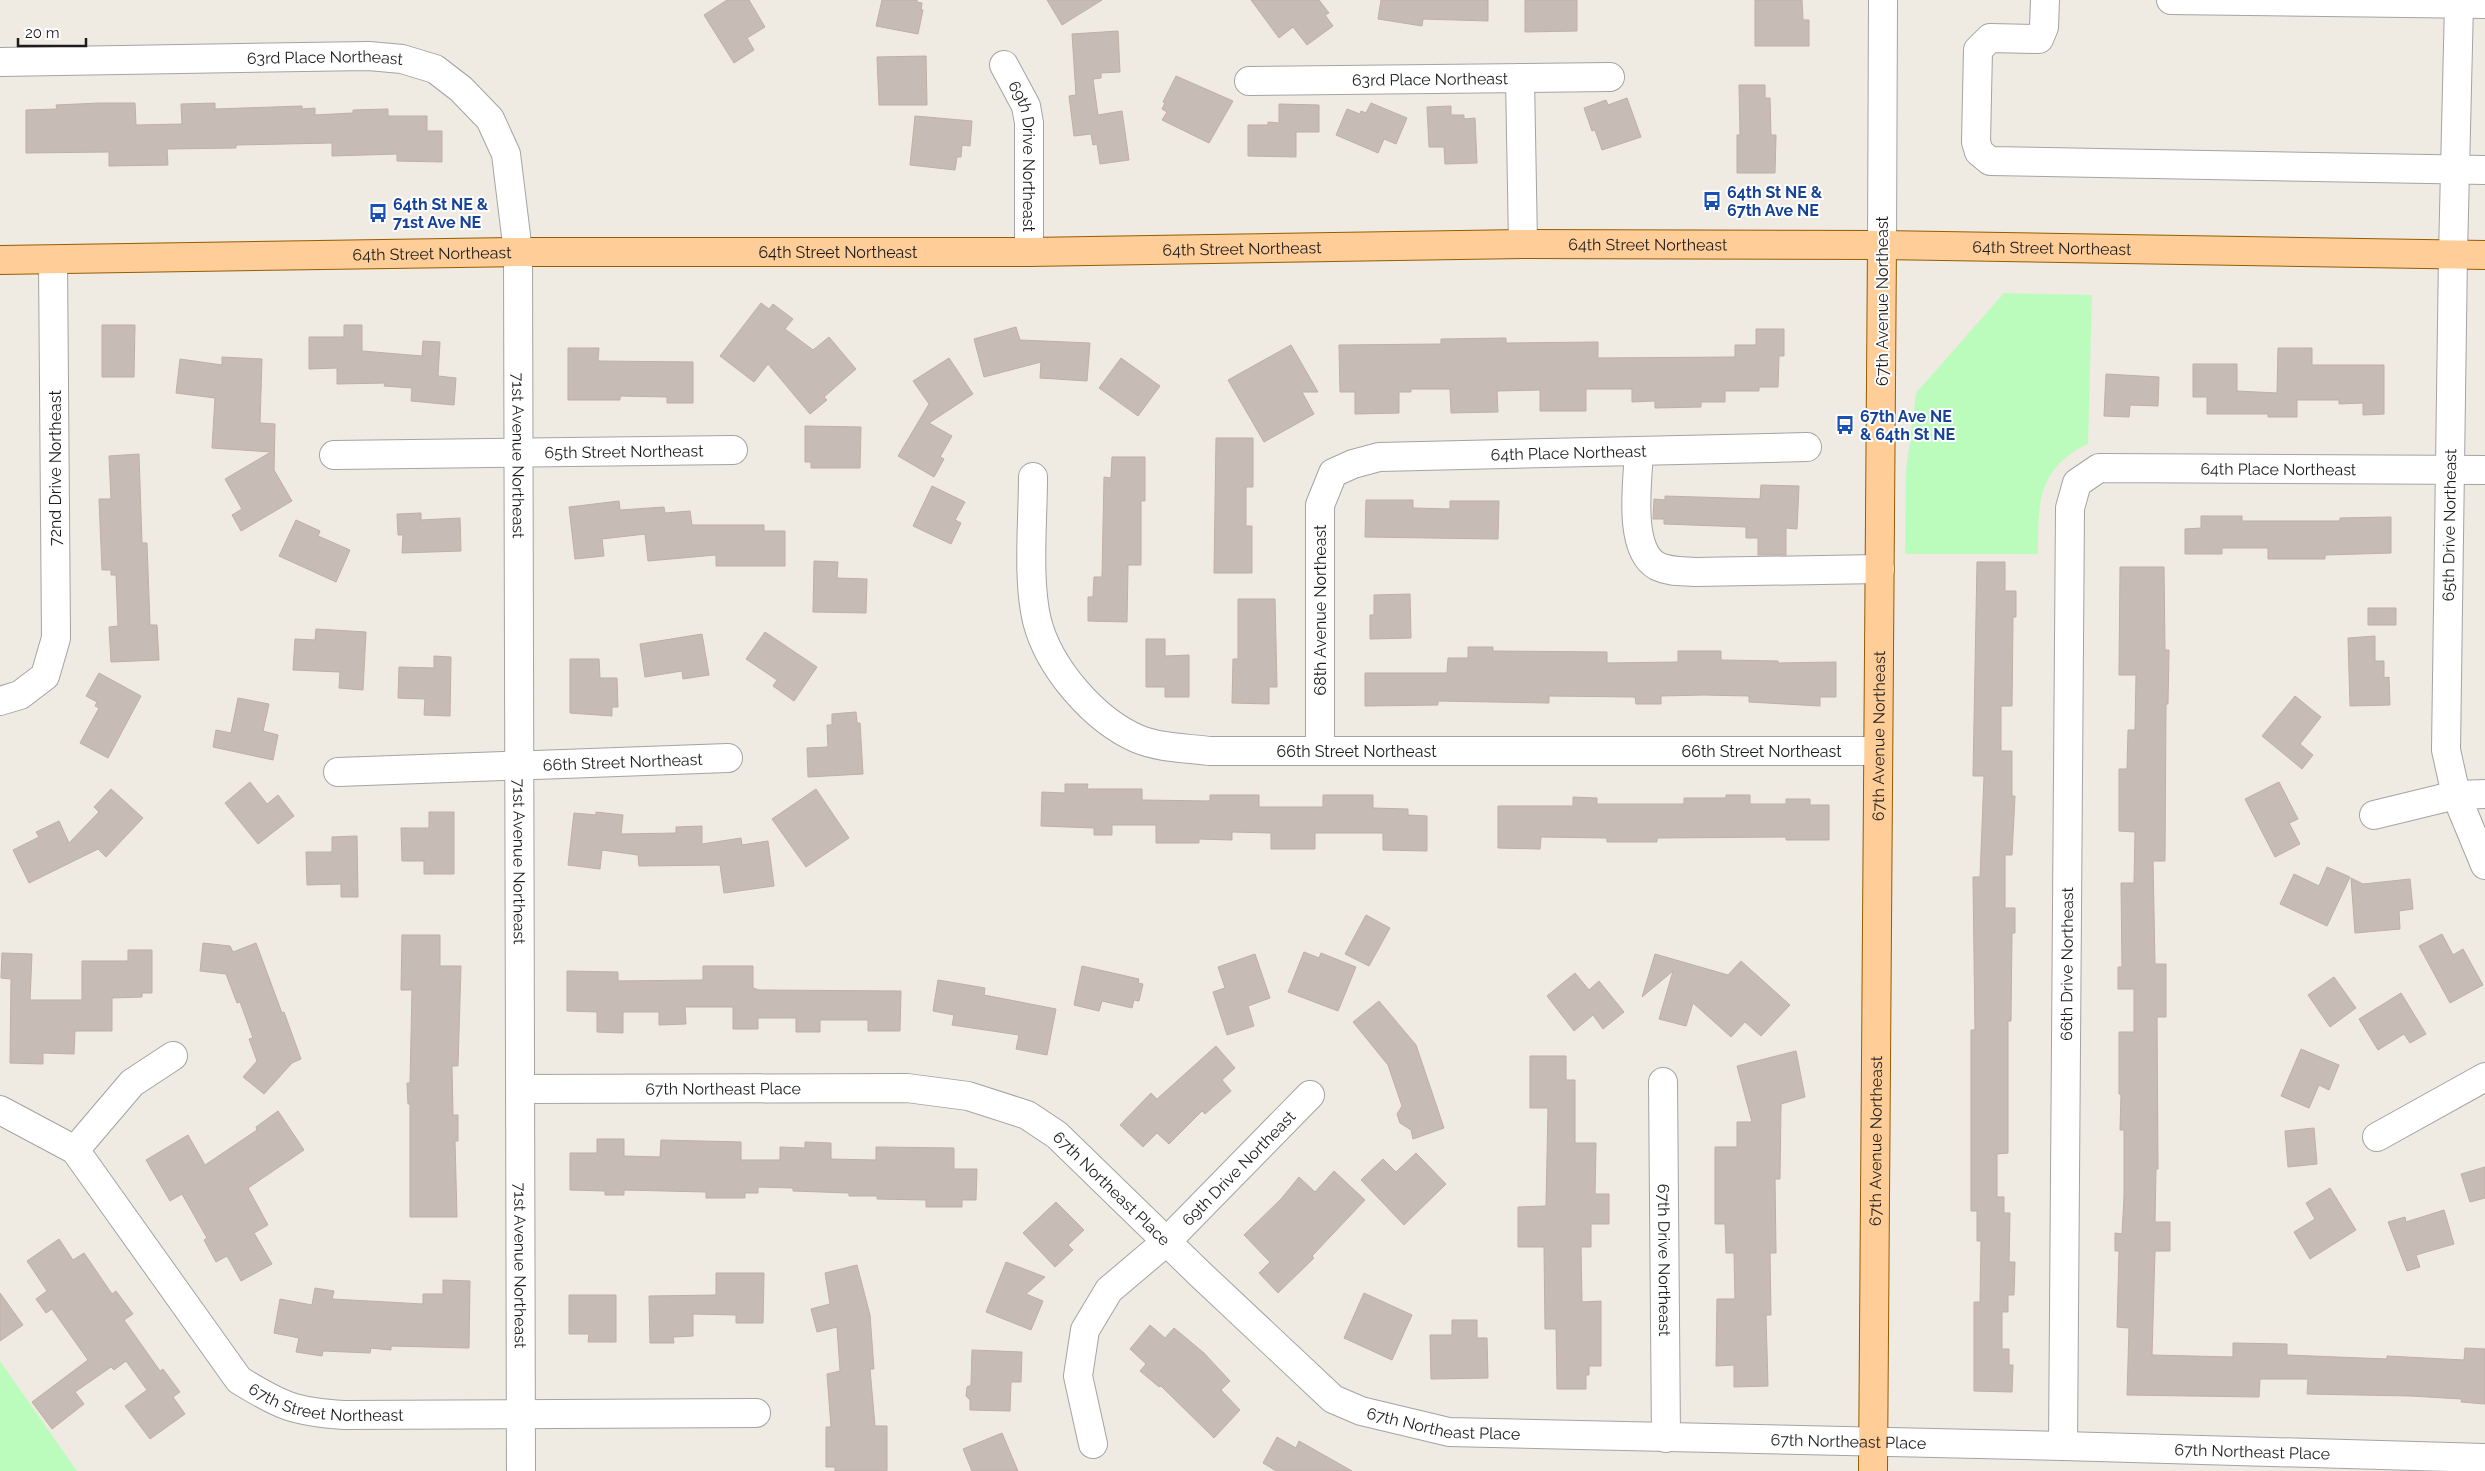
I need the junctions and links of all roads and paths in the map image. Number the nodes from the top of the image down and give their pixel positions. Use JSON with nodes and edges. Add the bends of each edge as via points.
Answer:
{"nodes":[{"id":1,"x":1883,"y":0,"type":"edge"},
{"id":2,"x":2045,"y":0,"type":"edge"},
{"id":3,"x":2171,"y":0,"type":"edge"},
{"id":4,"x":2472,"y":4,"type":"edge"},
{"id":5,"x":0,"y":62,"type":"edge"},
{"id":6,"x":1004,"y":65,"type":"dead end"},
{"id":7,"x":1610,"y":77,"type":"dead end"},
{"id":8,"x":1520,"y":78,"type":"junction"},
{"id":9,"x":1249,"y":81,"type":"dead end"},
{"id":10,"x":2456,"y":170,"type":"junction"},
{"id":11,"x":2485,"y":170,"type":"edge"},
{"id":12,"x":1523,"y":244,"type":"junction"},
{"id":13,"x":1882,"y":244,"type":"junction"},
{"id":14,"x":518,"y":252,"type":"junction"},
{"id":15,"x":1029,"y":252,"type":"junction"},
{"id":16,"x":2453,"y":254,"type":"junction"},
{"id":17,"x":2485,"y":255,"type":"edge"},
{"id":18,"x":0,"y":260,"type":"edge"},
{"id":19,"x":53,"y":260,"type":"junction"},
{"id":20,"x":1807,"y":447,"type":"dead end"},
{"id":21,"x":733,"y":450,"type":"dead end"},
{"id":22,"x":518,"y":451,"type":"junction"},
{"id":23,"x":1639,"y":451,"type":"junction"},
{"id":24,"x":334,"y":455,"type":"dead end"},
{"id":25,"x":2450,"y":469,"type":"junction"},
{"id":26,"x":2485,"y":470,"type":"edge"},
{"id":27,"x":1333,"y":473,"type":"joint"},
{"id":28,"x":1033,"y":478,"type":"dead end"},
{"id":29,"x":2077,"y":483,"type":"joint"},
{"id":30,"x":1880,"y":569,"type":"junction"},
{"id":31,"x":0,"y":701,"type":"edge"},
{"id":32,"x":1320,"y":750,"type":"junction"},
{"id":33,"x":1878,"y":751,"type":"junction"},
{"id":34,"x":728,"y":758,"type":"dead end"},
{"id":35,"x":520,"y":764,"type":"junction"},
{"id":36,"x":338,"y":772,"type":"dead end"},
{"id":37,"x":2485,"y":794,"type":"edge"},
{"id":38,"x":2456,"y":795,"type":"junction"},
{"id":39,"x":2374,"y":815,"type":"dead end"},
{"id":40,"x":2485,"y":865,"type":"edge"},
{"id":41,"x":173,"y":1056,"type":"dead end"},
{"id":42,"x":2485,"y":1077,"type":"edge"},
{"id":43,"x":1663,"y":1082,"type":"dead end"},
{"id":44,"x":521,"y":1089,"type":"junction"},
{"id":45,"x":1310,"y":1095,"type":"dead end"},
{"id":46,"x":0,"y":1110,"type":"edge"},
{"id":47,"x":2377,"y":1138,"type":"dead end"},
{"id":48,"x":75,"y":1150,"type":"junction"},
{"id":49,"x":1167,"y":1241,"type":"junction"},
{"id":50,"x":756,"y":1413,"type":"dead end"},
{"id":51,"x":521,"y":1415,"type":"junction"},
{"id":52,"x":1666,"y":1438,"type":"junction"},
{"id":53,"x":1874,"y":1443,"type":"junction"},
{"id":54,"x":1093,"y":1444,"type":"dead end"},
{"id":55,"x":2063,"y":1446,"type":"junction"},
{"id":56,"x":2485,"y":1458,"type":"edge"},
{"id":57,"x":521,"y":1471,"type":"edge"},
{"id":58,"x":1874,"y":1471,"type":"edge"}],
"edges":[{"from":1,"to":13,"type":"street","name":"67th Avenue Northeast"},
{"from":2,"to":10,"type":"street","via":[[2044,27],[2039,39],[1990,38],[1978,50],[1976,142],[1979,152],[1990,161]]},
{"from":3,"to":4,"type":"street"},
{"from":4,"to":10,"type":"street","name":"65th Drive Northeast"},
{"from":5,"to":14,"type":"street","name":"63rd Place Northeast","via":[[370,56],[402,59],[435,68],[490,119],[506,154]]},
{"from":6,"to":15,"type":"street","name":"69th Drive Northeast","via":[[1026,106],[1029,123]]},
{"from":7,"to":8,"type":"street","name":"63rd Place Northeast"},
{"from":8,"to":9,"type":"street","name":"63rd Place Northeast"},
{"from":8,"to":12,"type":"street"},
{"from":10,"to":11,"type":"street"},
{"from":10,"to":16,"type":"street","name":"65th Drive Northeast"},
{"from":12,"to":13,"type":"main road","name":"64th Street Northeast"},
{"from":12,"to":15,"type":"main road","name":"64th Street Northeast"},
{"from":13,"to":16,"type":"main road","name":"64th Street Northeast"},
{"from":13,"to":30,"type":"main road","name":"67th Avenue Northeast"},
{"from":14,"to":15,"type":"main road","name":"64th Street Northeast"},
{"from":14,"to":19,"type":"main road","name":"64th Street Northeast"},
{"from":14,"to":22,"type":"street","name":"71st Avenue Northeast"},
{"from":16,"to":17,"type":"main road","name":"64th Street Northeast"},
{"from":16,"to":25,"type":"street","name":"65th Drive Northeast"},
{"from":18,"to":19,"type":"main road","name":"64th Street Northeast"},
{"from":19,"to":31,"type":"street","name":"72nd Drive Northeast","via":[[56,638],[45,676],[20,694]]},
{"from":20,"to":23,"type":"street","name":"64th Place Northeast"},
{"from":21,"to":22,"type":"street","name":"65th Street Northeast"},
{"from":22,"to":24,"type":"street","name":"65th Street Northeast"},
{"from":22,"to":35,"type":"street","name":"71st Avenue Northeast"},
{"from":23,"to":27,"type":"street","name":"64th Place Northeast","via":[[1379,458]]},
{"from":23,"to":30,"type":"street","via":[[1637,529],[1646,555],[1656,565],[1670,571],[1695,572]]},
{"from":25,"to":26,"type":"street","name":"64th Place Northeast"},
{"from":25,"to":29,"type":"street","name":"64th Place Northeast","via":[[2099,468]]},
{"from":25,"to":38,"type":"street","name":"65th Drive Northeast","via":[[2446,750]]},
{"from":27,"to":32,"type":"street","name":"68th Avenue Northeast","via":[[1320,505]]},
{"from":28,"to":32,"type":"street","name":"66th Street Northeast","via":[[1033,582],[1037,620],[1054,662],[1090,705],[1138,739],[1170,747],[1209,751]]},
{"from":29,"to":55,"type":"street","name":"66th Drive Northeast","via":[[2070,508]]},
{"from":30,"to":33,"type":"main road","name":"67th Avenue Northeast"},
{"from":32,"to":33,"type":"street","name":"66th Street Northeast"},
{"from":33,"to":53,"type":"main road","name":"67th Avenue Northeast"},
{"from":34,"to":35,"type":"street","name":"66th Street Northeast"},
{"from":35,"to":36,"type":"street","name":"66th Street Northeast"},
{"from":35,"to":44,"type":"street","name":"71st Avenue Northeast"},
{"from":37,"to":38,"type":"street"},
{"from":38,"to":39,"type":"street"},
{"from":38,"to":40,"type":"street","name":"65th Drive Northeast"},
{"from":41,"to":48,"type":"street","via":[[132,1084]]},
{"from":42,"to":47,"type":"street"},
{"from":43,"to":52,"type":"street","name":"67th Drive Northeast"},
{"from":44,"to":49,"type":"street","name":"67th Northeast Place","via":[[907,1088],[968,1096],[1027,1115],[1058,1135]]},
{"from":44,"to":51,"type":"street","name":"71st Avenue Northeast"},
{"from":45,"to":49,"type":"street","name":"69th Drive Northeast"},
{"from":46,"to":48,"type":"street","name":"67th Street Northeast"},
{"from":48,"to":51,"type":"street","name":"67th Street Northeast","via":[[239,1380],[275,1402],[307,1413],[344,1415]]},
{"from":49,"to":52,"type":"street","name":"67th Northeast Place","via":[[1333,1399],[1361,1411],[1448,1432]]},
{"from":49,"to":54,"type":"street","name":"69th Drive Northeast","via":[[1109,1290],[1085,1330],[1078,1376]]},
{"from":50,"to":51,"type":"street","name":"67th Street Northeast"},
{"from":51,"to":57,"type":"street","name":"71st Avenue Northeast"},
{"from":52,"to":53,"type":"street","name":"67th Northeast Place"},
{"from":53,"to":55,"type":"street","name":"67th Northeast Place"},
{"from":53,"to":58,"type":"main road","name":"67th Avenue Northeast"},
{"from":55,"to":56,"type":"street","name":"67th Northeast Place"}]}
